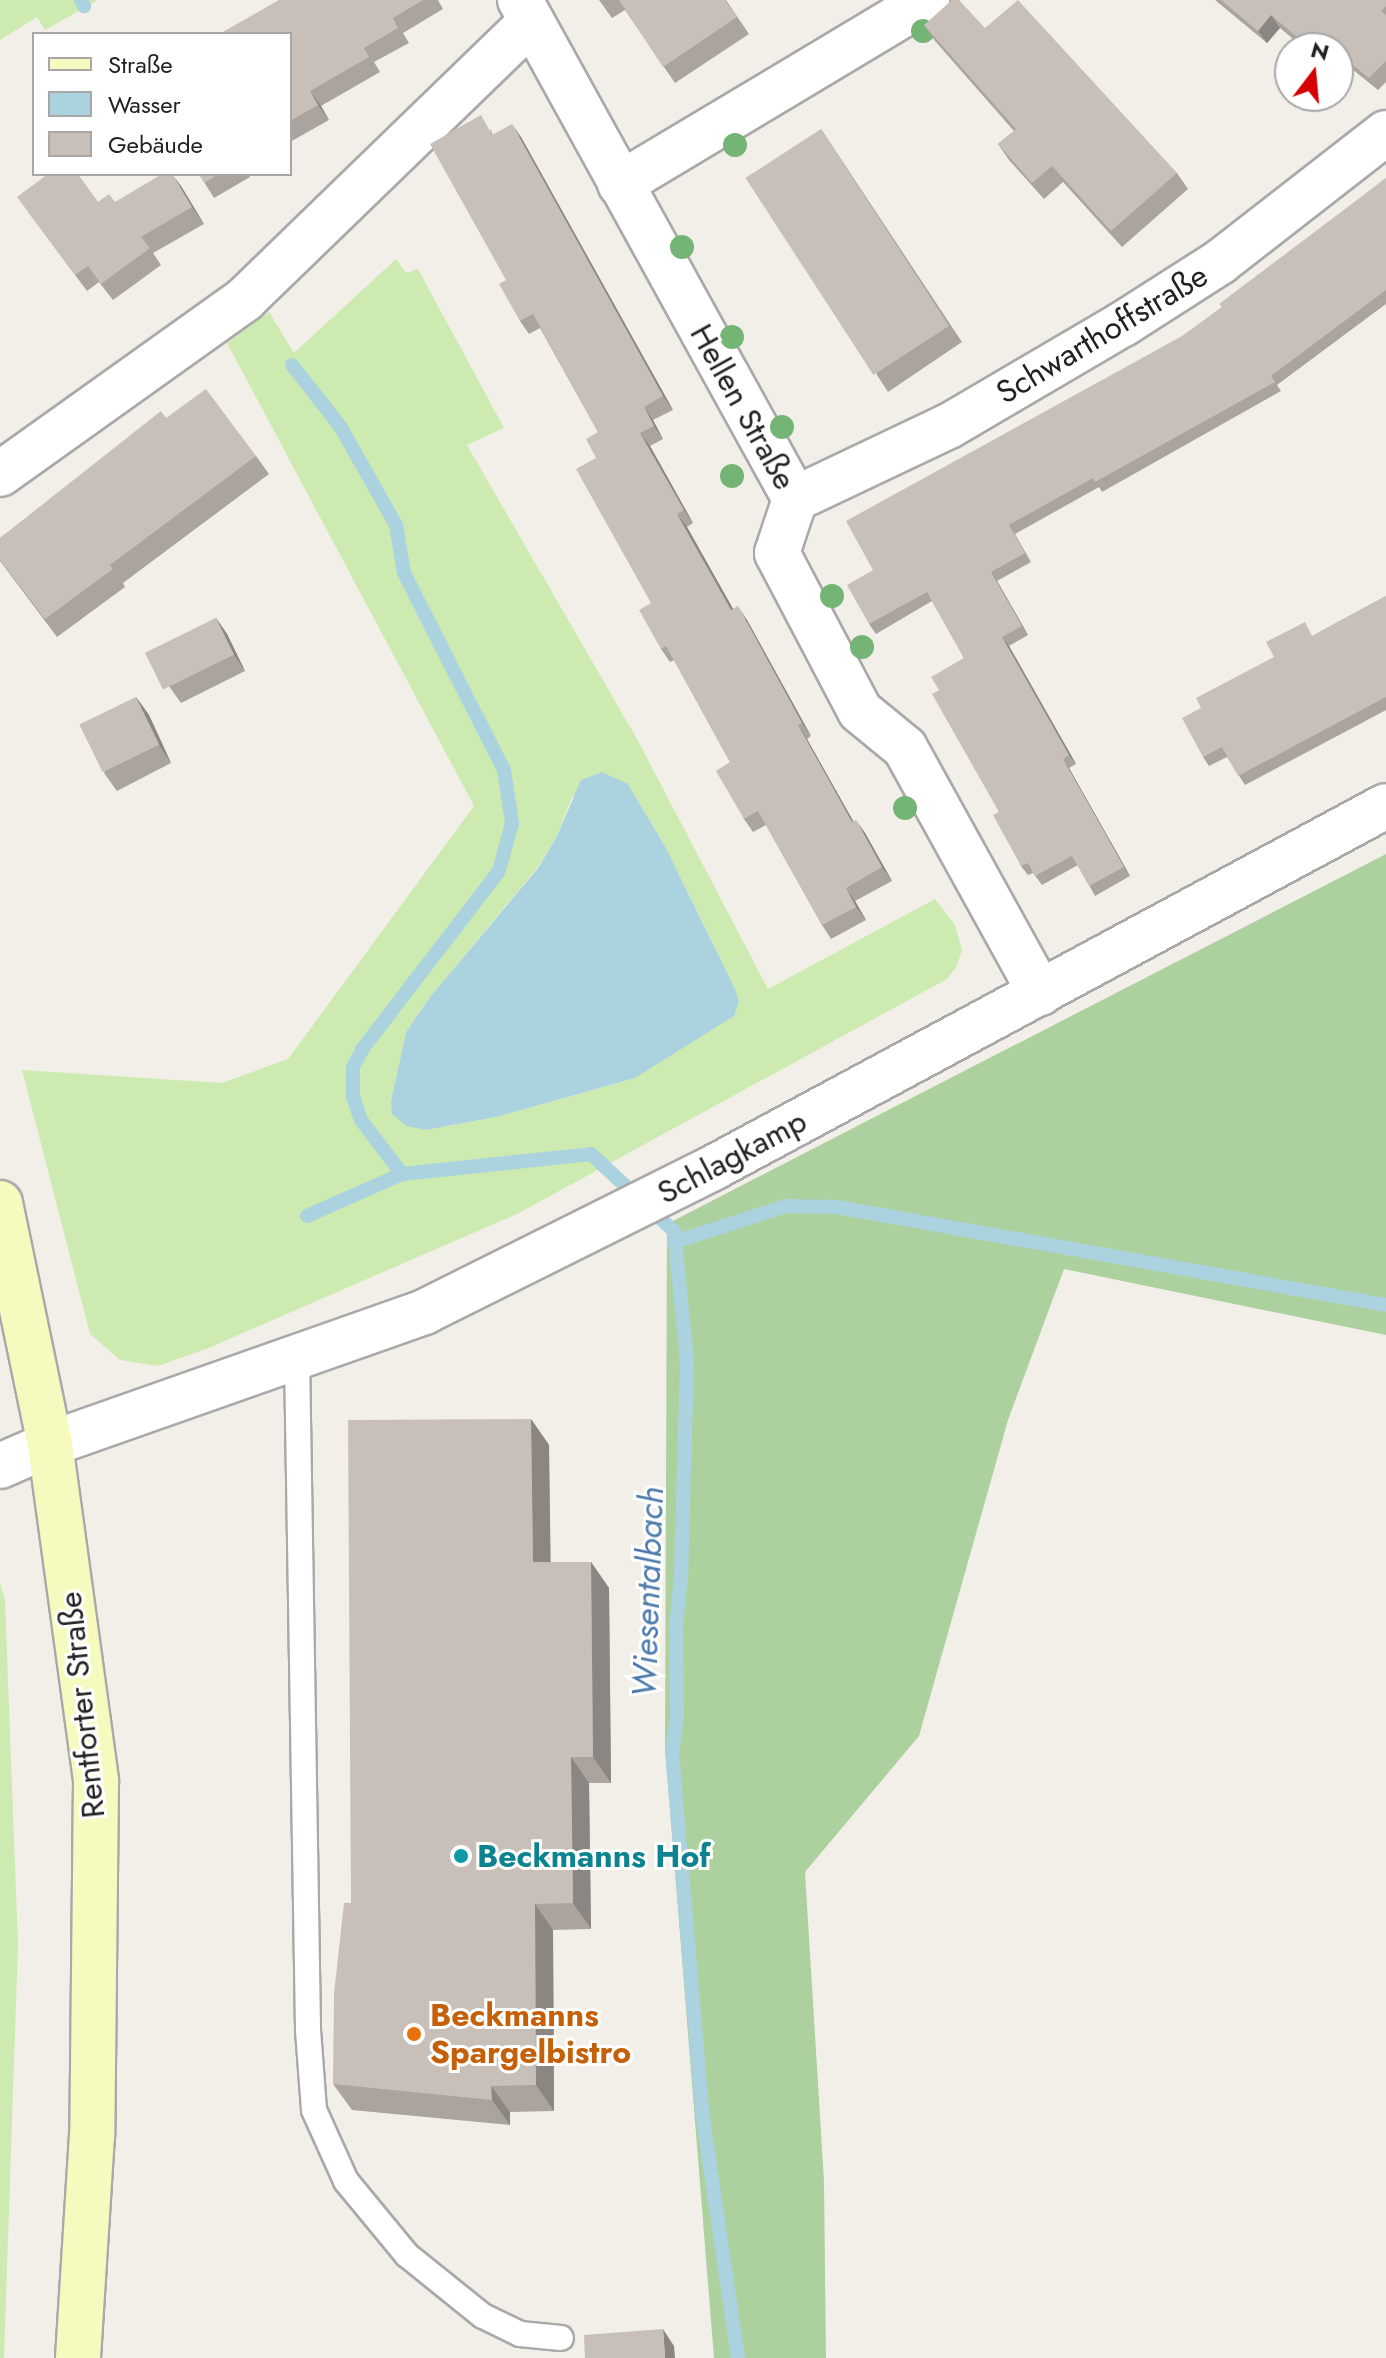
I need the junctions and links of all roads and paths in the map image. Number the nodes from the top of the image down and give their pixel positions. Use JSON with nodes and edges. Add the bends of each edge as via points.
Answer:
{"nodes":[{"id":1,"x":927,"y":0,"type":"edge"},
{"id":2,"x":526,"y":11,"type":"edge"},
{"id":3,"x":1386,"y":133,"type":"edge"},
{"id":4,"x":620,"y":184,"type":"junction"},
{"id":5,"x":0,"y":474,"type":"edge"},
{"id":6,"x":795,"y":499,"type":"junction"},
{"id":7,"x":1386,"y":806,"type":"edge"},
{"id":8,"x":1040,"y":993,"type":"junction"},
{"id":9,"x":0,"y":1203,"type":"edge"},
{"id":10,"x":297,"y":1357,"type":"junction"},
{"id":11,"x":50,"y":1444,"type":"junction"},
{"id":12,"x":0,"y":1466,"type":"edge"},
{"id":13,"x":561,"y":2338,"type":"dead end"},
{"id":14,"x":78,"y":2358,"type":"edge"}],
"edges":[{"from":1,"to":4,"type":"street"},
{"from":2,"to":4,"type":"street","name":"Hellen Straße"},
{"from":2,"to":5,"type":"street","name":"Hellen Straße","via":[[245,299]]},
{"from":3,"to":6,"type":"street","name":"Schwarthoffstraße","via":[[1220,262],[1123,324],[949,426]]},
{"from":4,"to":6,"type":"street","name":"Hellen Straße"},
{"from":6,"to":8,"type":"street","name":"Hellen Straße","via":[[777,553],[860,711],[905,748]]},
{"from":7,"to":8,"type":"street","name":"Schlagkamp"},
{"from":8,"to":10,"type":"street","name":"Schlagkamp","via":[[711,1169],[424,1312]]},
{"from":9,"to":11,"type":"main road","name":"Rentforter Straße"},
{"from":10,"to":11,"type":"street","name":"Schlagkamp"},
{"from":10,"to":13,"type":"lane","via":[[308,2030],[314,2110],[346,2181],[407,2255],[483,2316],[520,2334]]},
{"from":11,"to":12,"type":"street","name":"Schlagkamp"},
{"from":11,"to":14,"type":"main road","name":"Rentforter Straße","via":[[96,1781],[92,2135]]}]}
